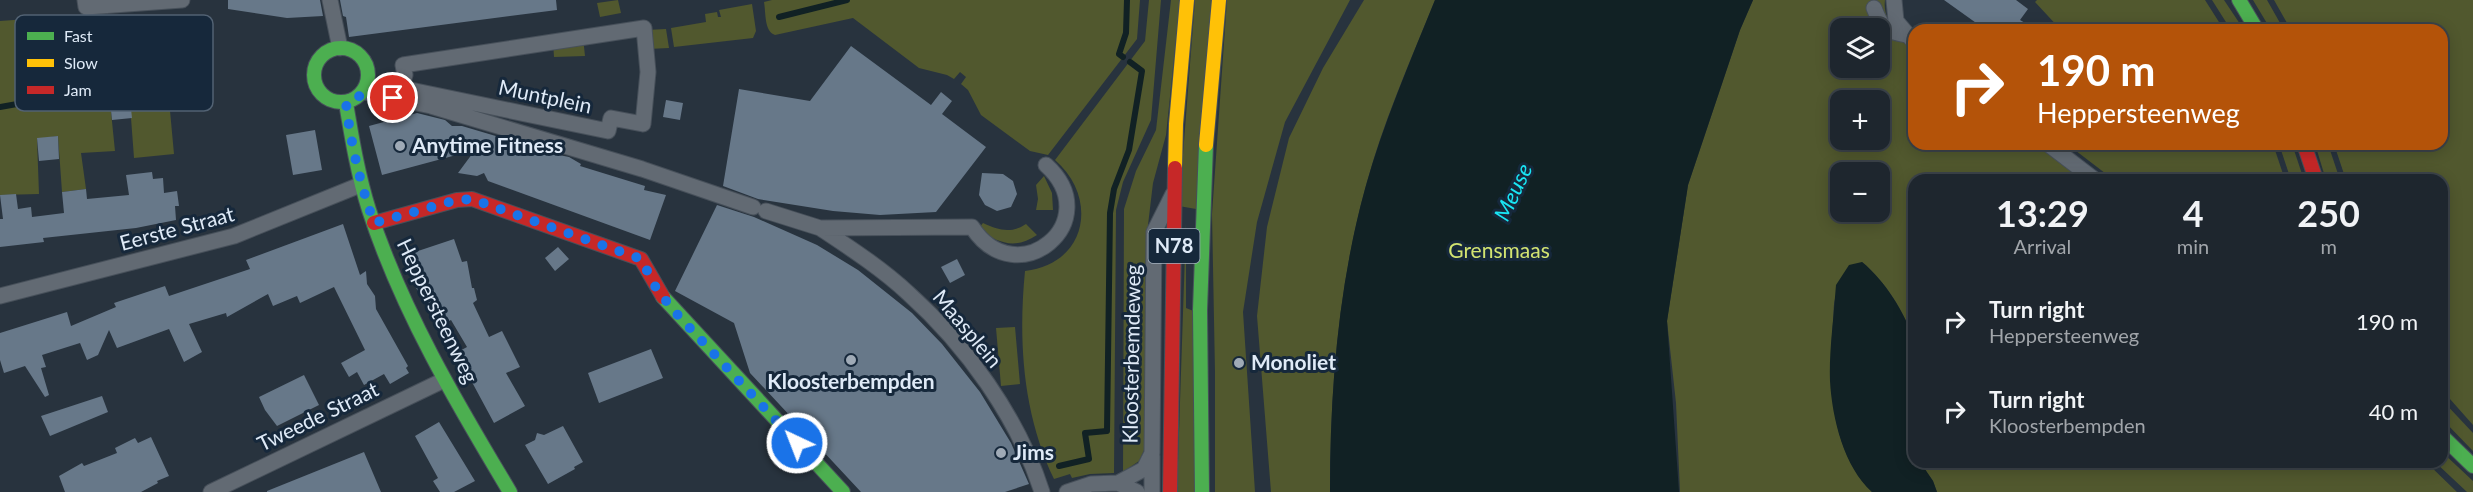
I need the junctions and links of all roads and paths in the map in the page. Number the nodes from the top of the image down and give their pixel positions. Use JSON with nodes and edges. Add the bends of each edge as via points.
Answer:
{"nodes":[{"id":1,"x":85,"y":0,"type":"edge"},
{"id":2,"x":182,"y":0,"type":"edge"},
{"id":3,"x":330,"y":0,"type":"edge"},
{"id":4,"x":1187,"y":0,"type":"edge"},
{"id":5,"x":1219,"y":0,"type":"edge"},
{"id":6,"x":1894,"y":0,"type":"edge"},
{"id":7,"x":2239,"y":0,"type":"edge"},
{"id":8,"x":1874,"y":8,"type":"dead end"},
{"id":9,"x":2253,"y":24,"type":"edge"},
{"id":10,"x":1908,"y":36,"type":"edge"},
{"id":11,"x":1908,"y":37,"type":"edge"},
{"id":12,"x":340,"y":48,"type":"junction"},
{"id":13,"x":403,"y":65,"type":"joint"},
{"id":14,"x":364,"y":92,"type":"junction"},
{"id":15,"x":346,"y":103,"type":"junction"},
{"id":16,"x":2056,"y":150,"type":"edge"},
{"id":17,"x":2306,"y":150,"type":"edge"},
{"id":18,"x":1046,"y":165,"type":"dead end"},
{"id":19,"x":2087,"y":174,"type":"edge"},
{"id":20,"x":2314,"y":174,"type":"edge"},
{"id":21,"x":360,"y":185,"type":"junction"},
{"id":22,"x":1174,"y":192,"type":"junction"},
{"id":23,"x":1174,"y":214,"type":"junction"},
{"id":24,"x":1158,"y":221,"type":"junction"},
{"id":25,"x":374,"y":223,"type":"junction"},
{"id":26,"x":820,"y":228,"type":"junction"},
{"id":27,"x":1204,"y":230,"type":"junction"},
{"id":28,"x":0,"y":296,"type":"edge"},
{"id":29,"x":444,"y":380,"type":"junction"},
{"id":30,"x":2448,"y":442,"type":"edge"},
{"id":31,"x":1152,"y":453,"type":"junction"},
{"id":32,"x":2473,"y":466,"type":"edge"},
{"id":33,"x":1118,"y":483,"type":"junction"},
{"id":34,"x":211,"y":492,"type":"edge"},
{"id":35,"x":510,"y":492,"type":"edge"},
{"id":36,"x":843,"y":492,"type":"edge"},
{"id":37,"x":1042,"y":492,"type":"edge"},
{"id":38,"x":1067,"y":492,"type":"edge"},
{"id":39,"x":1137,"y":492,"type":"edge"},
{"id":40,"x":1152,"y":492,"type":"edge"},
{"id":41,"x":1170,"y":492,"type":"edge"},
{"id":42,"x":1202,"y":492,"type":"edge"}],
"edges":[{"from":1,"to":2,"type":"street","via":[[86,7]]},
{"from":3,"to":12,"type":"street"},
{"from":4,"to":22,"type":"street","number":"N78"},
{"from":5,"to":27,"type":"street","number":"N78","via":[[1206,142]]},
{"from":6,"to":10,"type":"street","via":[[1896,21]]},
{"from":7,"to":9,"type":"street"},
{"from":8,"to":11,"type":"street","via":[[1888,32]]},
{"from":12,"to":14,"type":"street","via":[[355,51],[366,63],[369,74]]},
{"from":12,"to":15,"type":"street","via":[[326,52],[318,61],[315,82],[325,98]]},
{"from":13,"to":13,"type":"street","name":"Muntplein","via":[[401,88],[608,131],[610,118],[643,124],[648,72],[644,28]]},
{"from":14,"to":15,"type":"street"},
{"from":14,"to":26,"type":"street","via":[[431,106],[642,169]]},
{"from":15,"to":21,"type":"street","name":"Heppersteenweg"},
{"from":16,"to":19,"type":"street"},
{"from":17,"to":20,"type":"street"},
{"from":18,"to":26,"type":"street","via":[[1064,188],[1066,218],[1054,239],[1032,252],[1016,255],[995,251],[982,242],[972,227]]},
{"from":21,"to":25,"type":"street","name":"Heppersteenweg"},
{"from":21,"to":28,"type":"street","name":"Eerste Straat","via":[[234,236]]},
{"from":22,"to":23,"type":"street","number":"N78"},
{"from":22,"to":24,"type":"street","name":"Kloosterbemdeweg"},
{"from":23,"to":24,"type":"street"},
{"from":23,"to":27,"type":"street","via":[[1190,215]]},
{"from":23,"to":41,"type":"street","number":"N78"},
{"from":24,"to":31,"type":"street","name":"Kloosterbemdeweg","via":[[1154,232]]},
{"from":25,"to":29,"type":"street","name":"Heppersteenweg","via":[[393,279]]},
{"from":25,"to":36,"type":"street","via":[[457,200],[479,200],[641,259],[674,311]]},
{"from":26,"to":37,"type":"street","name":"Maasplein","via":[[897,283],[945,332],[1005,412]]},
{"from":27,"to":42,"type":"street","number":"N78","via":[[1200,310]]},
{"from":29,"to":34,"type":"street","name":"Tweede Straat"},
{"from":29,"to":35,"type":"street","name":"Heppersteenweg"},
{"from":30,"to":32,"type":"street"},
{"from":31,"to":33,"type":"street","name":"Kloosterbemdeweg","via":[[1144,469]]},
{"from":31,"to":40,"type":"street"},
{"from":33,"to":38,"type":"street","via":[[1090,484]]},
{"from":33,"to":39,"type":"street"}]}
